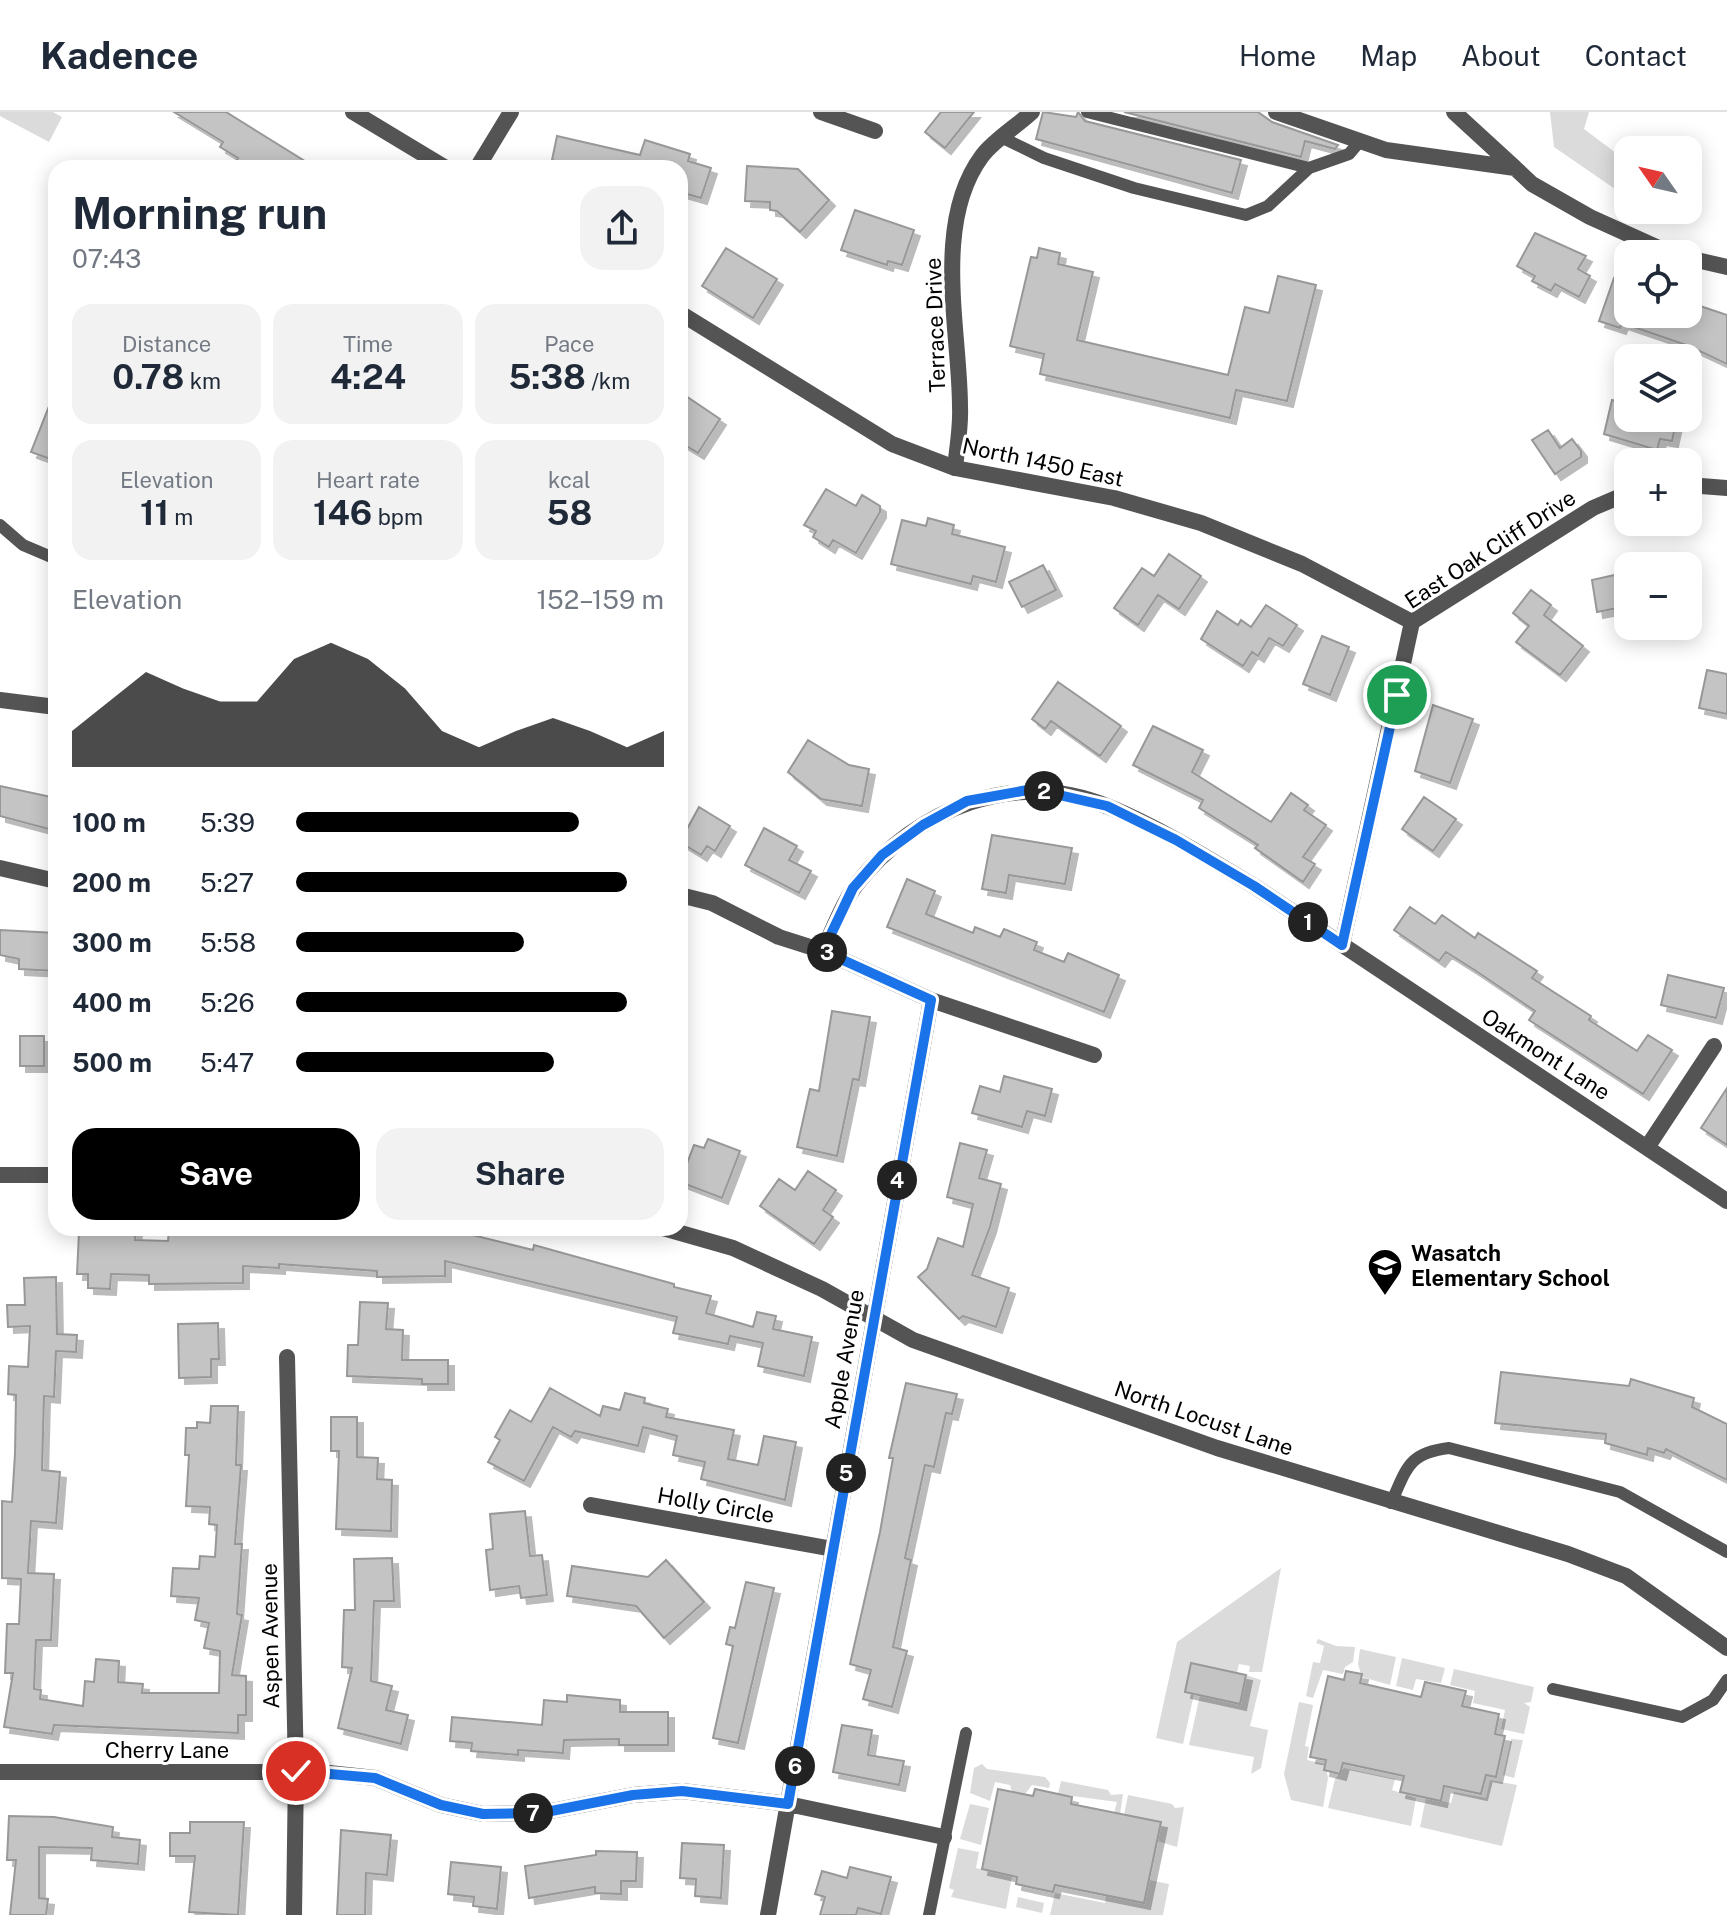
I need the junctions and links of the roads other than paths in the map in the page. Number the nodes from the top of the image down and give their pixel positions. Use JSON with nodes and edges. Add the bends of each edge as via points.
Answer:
{"nodes":[{"id":1,"x":353,"y":112,"type":"edge"},
{"id":2,"x":511,"y":112,"type":"edge"},
{"id":3,"x":821,"y":112,"type":"edge"},
{"id":4,"x":1032,"y":112,"type":"edge"},
{"id":5,"x":1087,"y":112,"type":"edge"},
{"id":6,"x":1276,"y":112,"type":"edge"},
{"id":7,"x":1454,"y":112,"type":"edge"},
{"id":8,"x":875,"y":131,"type":"dead end"},
{"id":9,"x":1003,"y":138,"type":"junction"},
{"id":10,"x":1360,"y":141,"type":"junction"},
{"id":11,"x":433,"y":160,"type":"edge"},
{"id":12,"x":482,"y":160,"type":"edge"},
{"id":13,"x":1309,"y":168,"type":"junction"},
{"id":14,"x":1515,"y":168,"type":"junction"},
{"id":15,"x":1641,"y":240,"type":"edge"},
{"id":16,"x":1702,"y":261,"type":"edge"},
{"id":17,"x":1727,"y":267,"type":"edge"},
{"id":18,"x":688,"y":318,"type":"edge"},
{"id":19,"x":955,"y":468,"type":"junction"},
{"id":20,"x":1702,"y":486,"type":"edge"},
{"id":21,"x":1727,"y":488,"type":"edge"},
{"id":22,"x":1614,"y":499,"type":"edge"},
{"id":23,"x":0,"y":525,"type":"edge"},
{"id":24,"x":48,"y":556,"type":"edge"},
{"id":25,"x":1412,"y":622,"type":"junction"},
{"id":26,"x":0,"y":700,"type":"edge"},
{"id":27,"x":48,"y":706,"type":"edge"},
{"id":28,"x":0,"y":868,"type":"edge"},
{"id":29,"x":48,"y":879,"type":"edge"},
{"id":30,"x":688,"y":897,"type":"edge"},
{"id":31,"x":1342,"y":945,"type":"junction"},
{"id":32,"x":823,"y":951,"type":"junction"},
{"id":33,"x":931,"y":1000,"type":"junction"},
{"id":34,"x":1714,"y":1046,"type":"dead end"},
{"id":35,"x":1094,"y":1055,"type":"dead end"},
{"id":36,"x":1648,"y":1146,"type":"junction"},
{"id":37,"x":0,"y":1175,"type":"edge"},
{"id":38,"x":48,"y":1175,"type":"edge"},
{"id":39,"x":1727,"y":1201,"type":"edge"},
{"id":40,"x":688,"y":1235,"type":"edge"},
{"id":41,"x":873,"y":1318,"type":"junction"},
{"id":42,"x":287,"y":1357,"type":"dead end"},
{"id":43,"x":1391,"y":1503,"type":"junction"},
{"id":44,"x":591,"y":1505,"type":"dead end"},
{"id":45,"x":833,"y":1549,"type":"junction"},
{"id":46,"x":1727,"y":1552,"type":"edge"},
{"id":47,"x":1727,"y":1648,"type":"edge"},
{"id":48,"x":1727,"y":1680,"type":"edge"},
{"id":49,"x":1553,"y":1689,"type":"dead end"},
{"id":50,"x":966,"y":1733,"type":"dead end"},
{"id":51,"x":296,"y":1771,"type":"junction"},
{"id":52,"x":0,"y":1772,"type":"edge"},
{"id":53,"x":788,"y":1804,"type":"junction"},
{"id":54,"x":944,"y":1837,"type":"junction"},
{"id":55,"x":294,"y":1915,"type":"edge"},
{"id":56,"x":768,"y":1915,"type":"edge"},
{"id":57,"x":929,"y":1915,"type":"edge"}],
"edges":[{"from":1,"to":11,"type":"street"},
{"from":2,"to":12,"type":"street"},
{"from":3,"to":8,"type":"street"},
{"from":4,"to":9,"type":"street","name":"Terrace Drive"},
{"from":5,"to":13,"type":"lane"},
{"from":6,"to":10,"type":"street"},
{"from":7,"to":14,"type":"street"},
{"from":9,"to":13,"type":"lane","via":[[1044,158],[1134,188],[1246,215],[1268,206]]},
{"from":9,"to":19,"type":"street","name":"Terrace Drive","via":[[982,156],[962,198],[952,260],[960,407]]},
{"from":10,"to":13,"type":"lane","via":[[1349,154]]},
{"from":10,"to":14,"type":"street","via":[[1386,150]]},
{"from":14,"to":15,"type":"street","via":[[1532,184]]},
{"from":16,"to":17,"type":"street"},
{"from":18,"to":19,"type":"street","name":"North 1450 East","via":[[892,444]]},
{"from":19,"to":25,"type":"street","name":"North 1450 East","via":[[1114,498],[1201,523],[1302,564]]},
{"from":20,"to":21,"type":"street"},
{"from":22,"to":25,"type":"street","name":"East Oak Cliff Drive"},
{"from":23,"to":24,"type":"lane","via":[[23,545]]},
{"from":25,"to":31,"type":"street","name":"East Oak Cliff Drive"},
{"from":26,"to":27,"type":"street"},
{"from":28,"to":29,"type":"street"},
{"from":30,"to":32,"type":"street"},
{"from":31,"to":32,"type":"street","name":"Oakmont Lane","via":[[1176,840],[1107,806],[1033,789],[967,801],[882,855],[853,888]]},
{"from":31,"to":36,"type":"street","name":"Oakmont Lane"},
{"from":32,"to":33,"type":"street"},
{"from":33,"to":35,"type":"street"},
{"from":33,"to":41,"type":"street","name":"Apple Avenue"},
{"from":34,"to":36,"type":"street"},
{"from":36,"to":39,"type":"street","name":"Oakmont Lane"},
{"from":37,"to":38,"type":"street"},
{"from":40,"to":41,"type":"street","name":"North Locust Lane","via":[[733,1248]]},
{"from":41,"to":43,"type":"street","name":"North Locust Lane","via":[[913,1340],[1217,1448]]},
{"from":41,"to":45,"type":"street","name":"Apple Avenue"},
{"from":42,"to":51,"type":"street","name":"Aspen Avenue"},
{"from":43,"to":46,"type":"lane","via":[[1411,1460],[1429,1450],[1449,1448],[1620,1492]]},
{"from":43,"to":47,"type":"street","name":"North Locust Lane","via":[[1626,1576]]},
{"from":44,"to":45,"type":"street","name":"Holly Circle"},
{"from":45,"to":53,"type":"street","name":"Apple Avenue"},
{"from":48,"to":49,"type":"lane","via":[[1713,1700],[1682,1717]]},
{"from":50,"to":54,"type":"lane"},
{"from":51,"to":52,"type":"street","name":"Cherry Lane"},
{"from":51,"to":53,"type":"street","name":"Cherry Lane","via":[[375,1778],[441,1805],[483,1814],[541,1813],[682,1791]]},
{"from":51,"to":55,"type":"street","name":"Aspen Avenue"},
{"from":53,"to":54,"type":"street","name":"Cherry Lane"},
{"from":53,"to":56,"type":"street","name":"Apple Avenue"},
{"from":54,"to":57,"type":"lane"}]}
